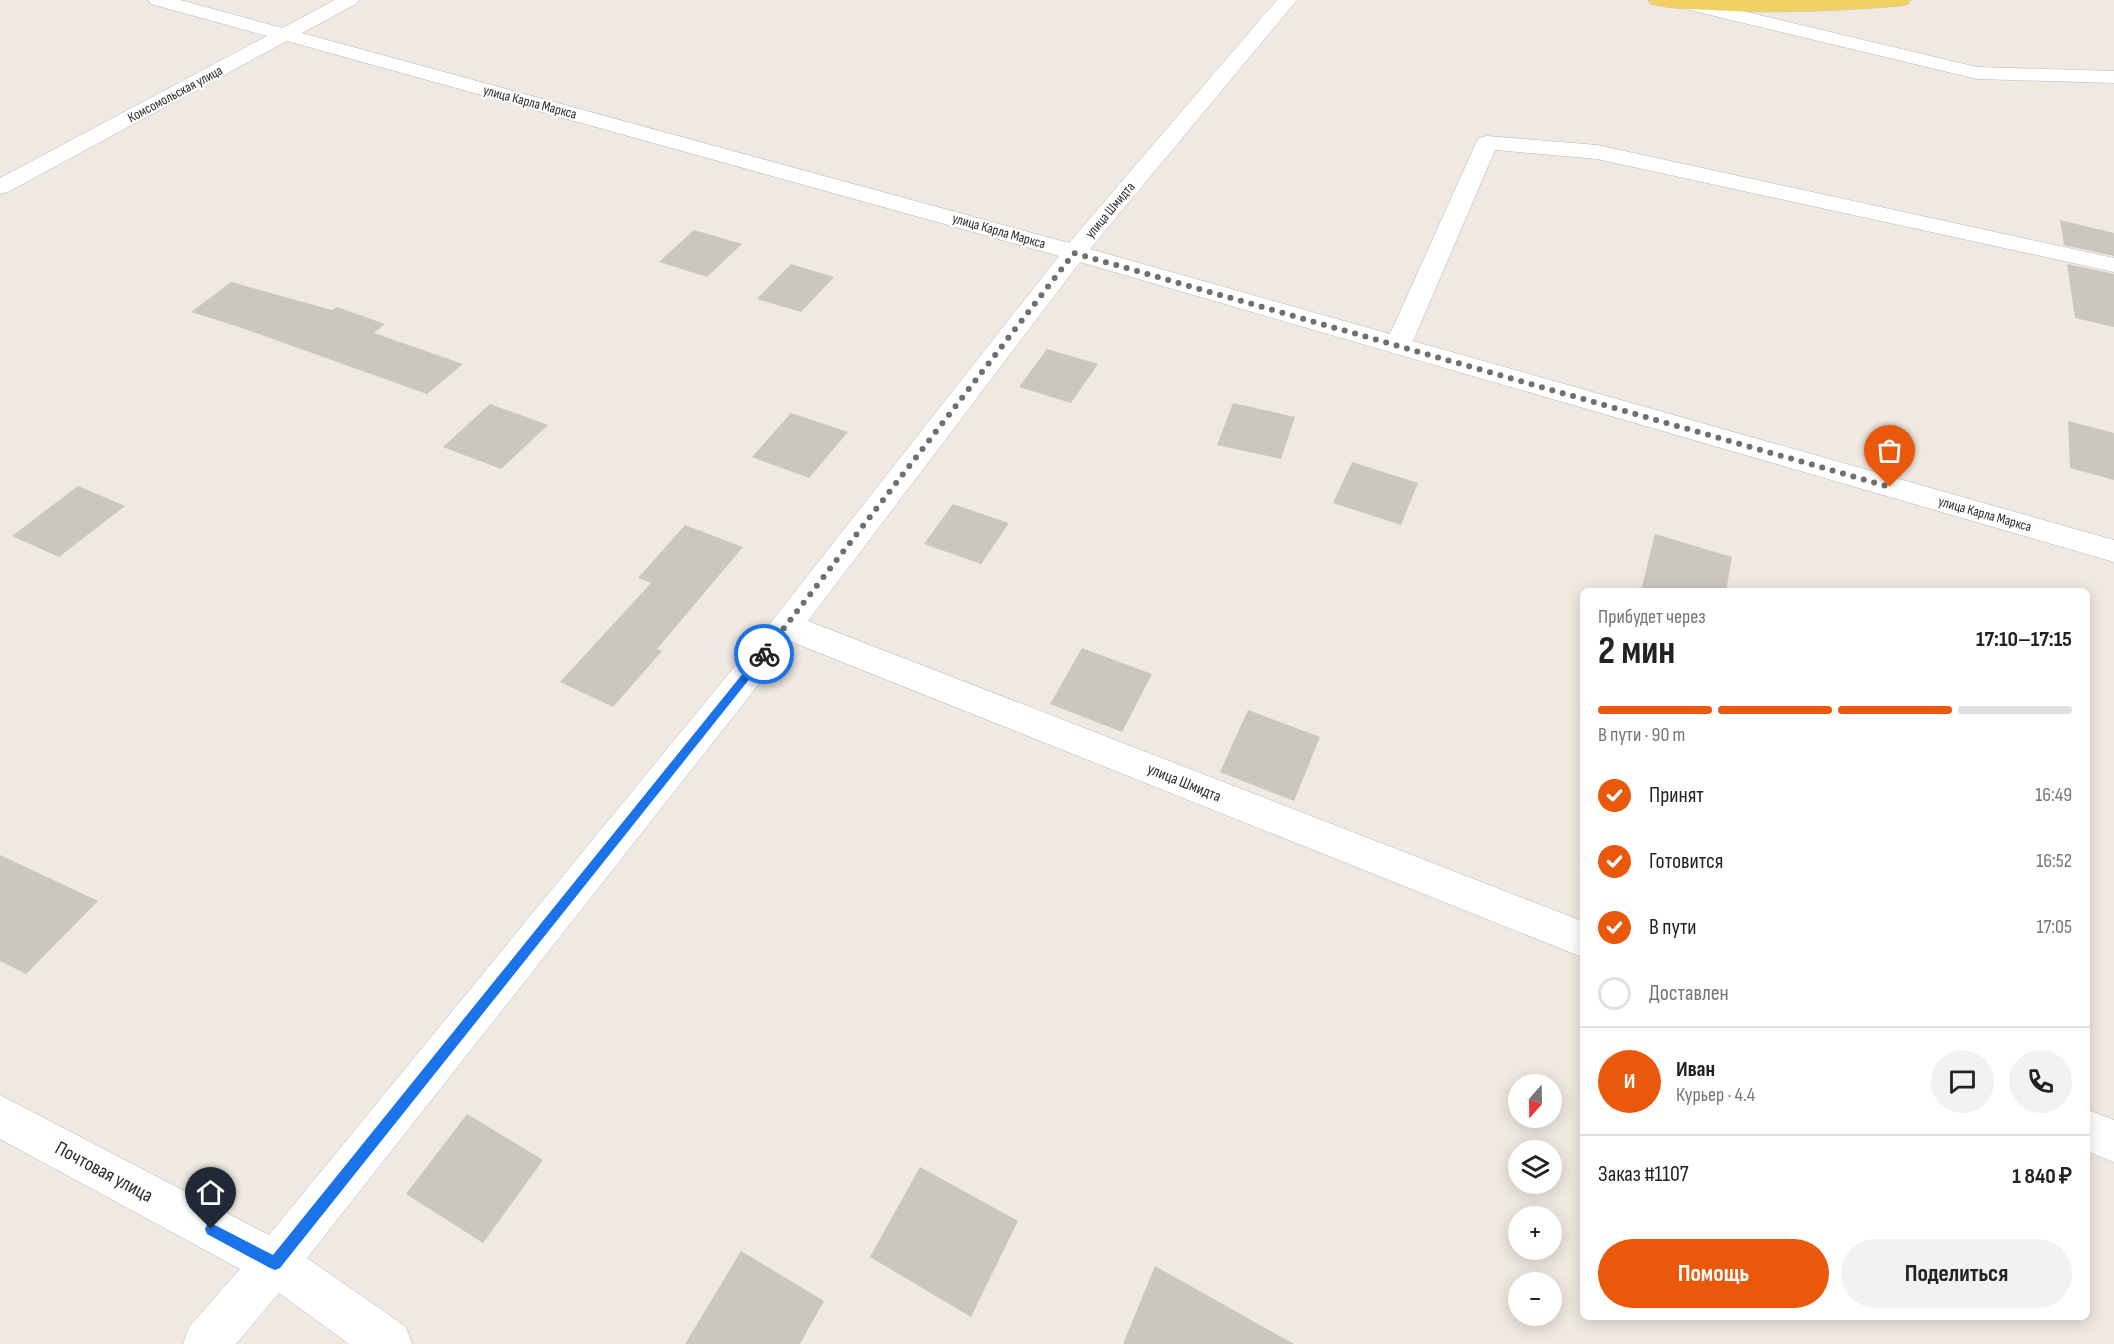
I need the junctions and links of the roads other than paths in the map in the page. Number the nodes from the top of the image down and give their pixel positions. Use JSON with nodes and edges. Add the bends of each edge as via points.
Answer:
{"nodes":[{"id":1,"x":158,"y":0,"type":"edge"},
{"id":2,"x":349,"y":0,"type":"edge"},
{"id":3,"x":1287,"y":0,"type":"edge"},
{"id":4,"x":1658,"y":0,"type":"edge"},
{"id":5,"x":1901,"y":0,"type":"edge"},
{"id":6,"x":1684,"y":3,"type":"junction"},
{"id":7,"x":285,"y":35,"type":"junction"},
{"id":8,"x":2114,"y":76,"type":"edge"},
{"id":9,"x":0,"y":187,"type":"edge"},
{"id":10,"x":1074,"y":253,"type":"junction"},
{"id":11,"x":2114,"y":265,"type":"edge"},
{"id":12,"x":1398,"y":346,"type":"junction"},
{"id":13,"x":2114,"y":551,"type":"edge"},
{"id":14,"x":786,"y":626,"type":"junction"},
{"id":15,"x":1580,"y":938,"type":"edge"},
{"id":16,"x":0,"y":1116,"type":"edge"},
{"id":17,"x":2090,"y":1132,"type":"edge"},
{"id":18,"x":2114,"y":1141,"type":"edge"},
{"id":19,"x":275,"y":1263,"type":"junction"},
{"id":20,"x":206,"y":1344,"type":"edge"},
{"id":21,"x":389,"y":1344,"type":"edge"}],
"edges":[{"from":1,"to":7,"type":"street","name":"улица Карла Маркса"},
{"from":2,"to":7,"type":"street","name":"Комсомольская улица"},
{"from":3,"to":10,"type":"street","name":"улица Шмидта"},
{"from":4,"to":6,"type":"main road"},
{"from":5,"to":6,"type":"main road","via":[[1815,7]]},
{"from":6,"to":8,"type":"street","via":[[1977,73]]},
{"from":7,"to":9,"type":"street","name":"Комсомольская улица"},
{"from":7,"to":10,"type":"street","name":"улица Карла Маркса"},
{"from":10,"to":12,"type":"street","name":"улица Карла Маркса"},
{"from":10,"to":14,"type":"street","name":"улица Шмидта"},
{"from":11,"to":12,"type":"street","via":[[1597,152],[1487,143]]},
{"from":12,"to":13,"type":"street","name":"улица Карла Маркса"},
{"from":14,"to":15,"type":"street","name":"улица Шмидта"},
{"from":14,"to":19,"type":"street","name":"улица Шмидта"},
{"from":16,"to":19,"type":"street","name":"Почтовая улица"},
{"from":17,"to":18,"type":"street"},
{"from":19,"to":20,"type":"street","name":"улица Шмидта"},
{"from":19,"to":21,"type":"street","name":"Почтовая улица"}]}
